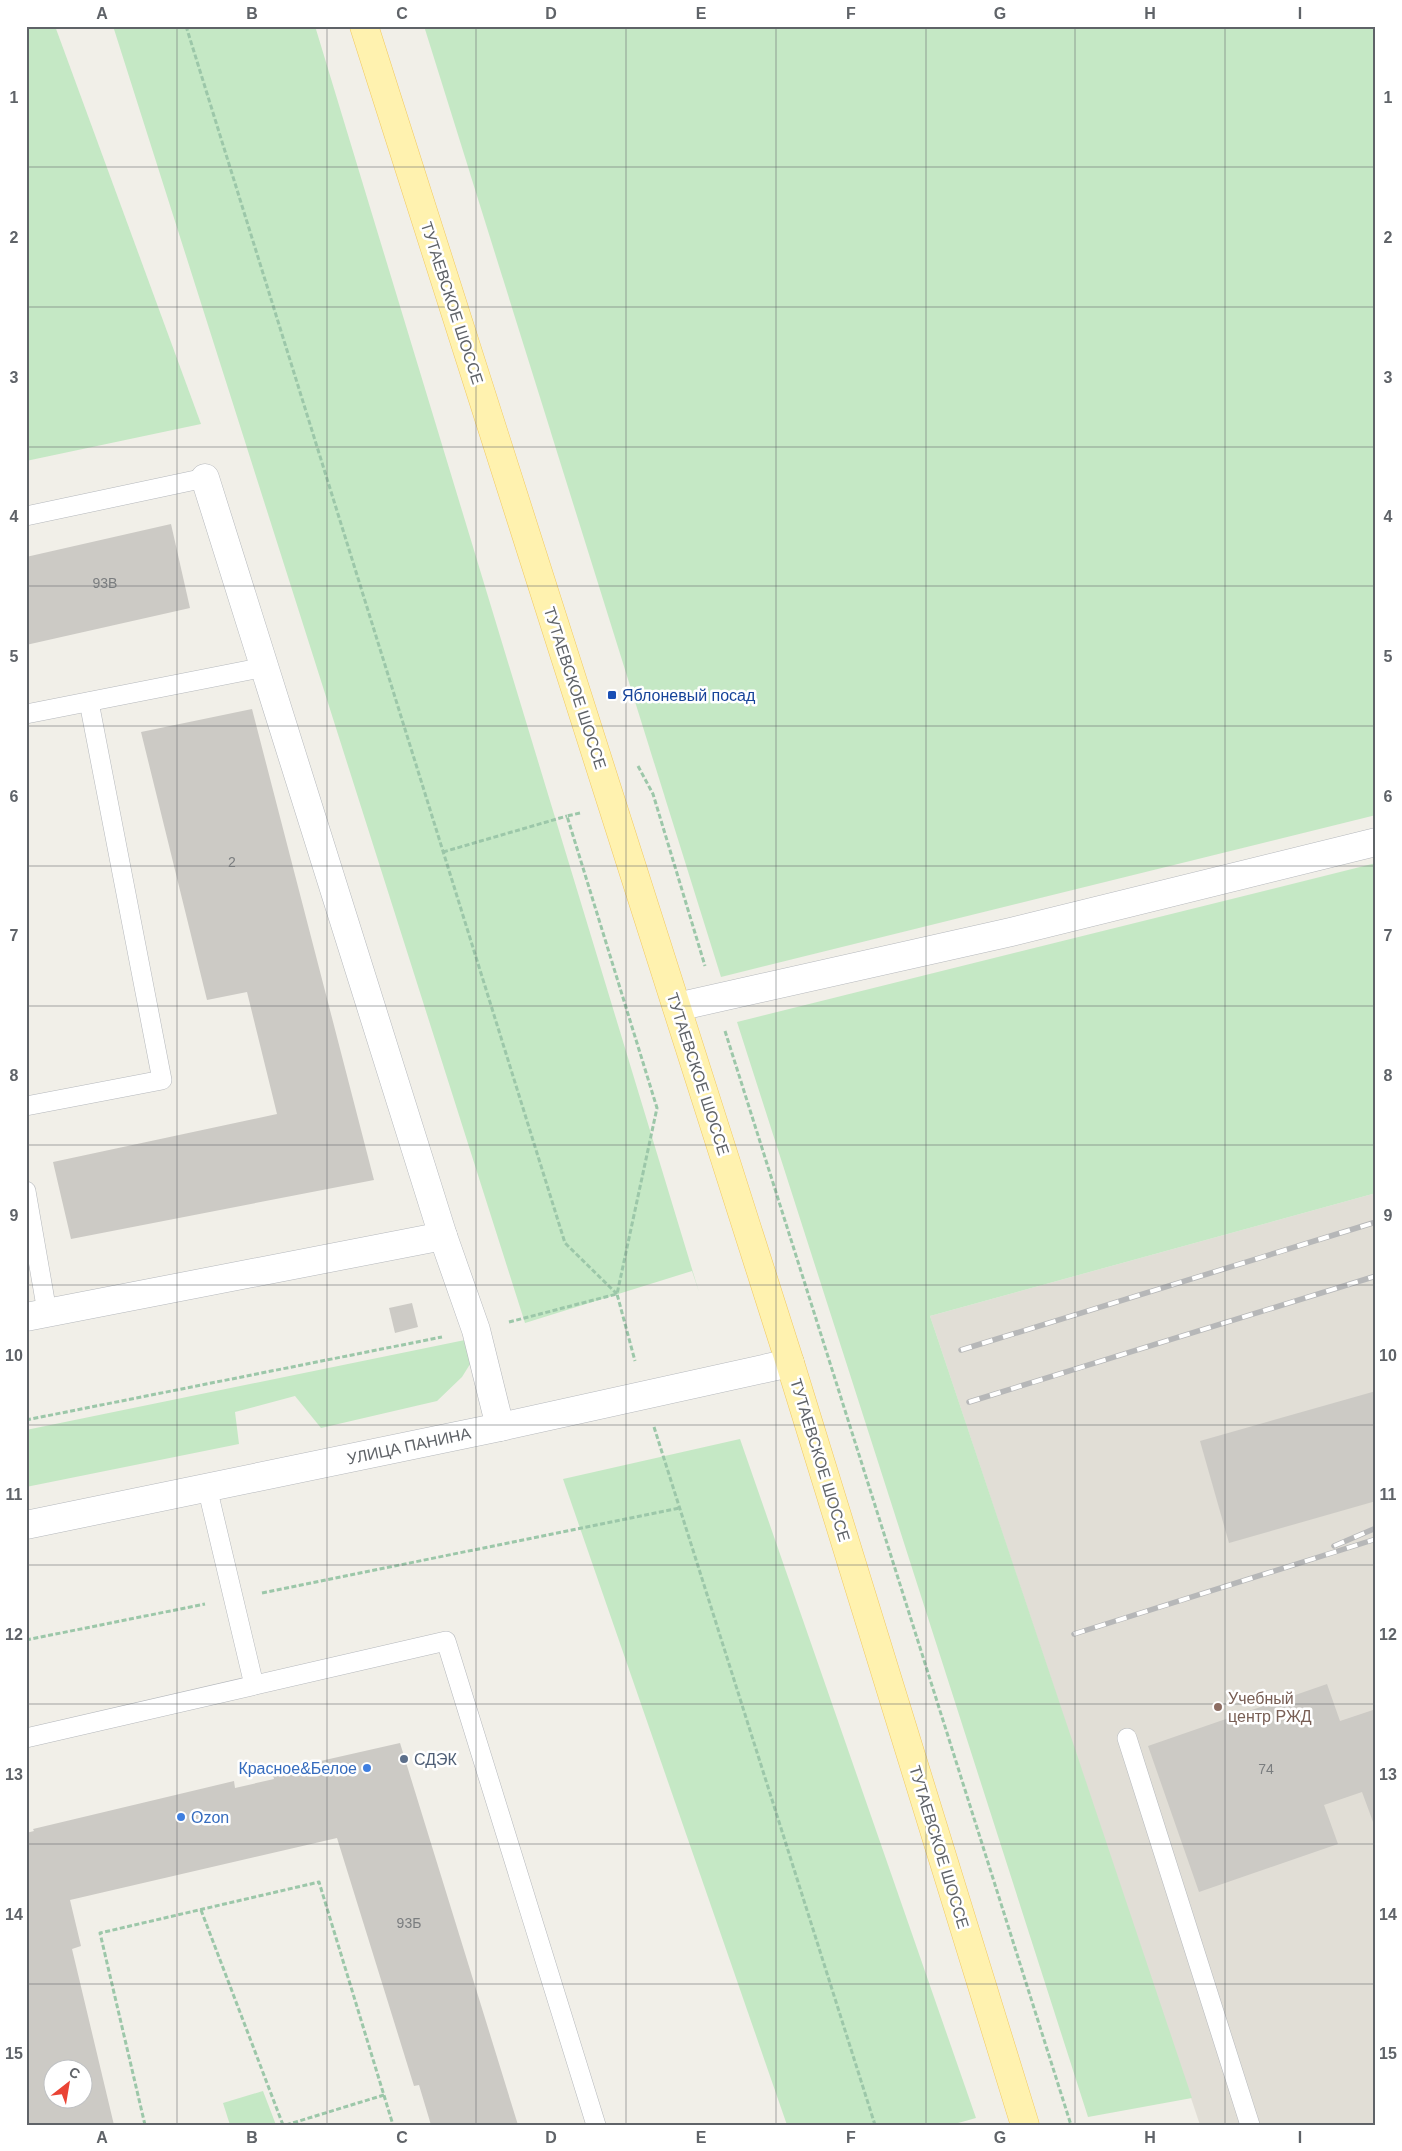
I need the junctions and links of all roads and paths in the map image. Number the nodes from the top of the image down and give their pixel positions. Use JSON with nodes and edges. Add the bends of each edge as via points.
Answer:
{"nodes":[{"id":1,"x":186,"y":26,"type":"edge"},
{"id":2,"x":364,"y":26,"type":"edge"},
{"id":3,"x":205,"y":478,"type":"joint"},
{"id":4,"x":26,"y":516,"type":"edge"},
{"id":5,"x":265,"y":667,"type":"junction"},
{"id":6,"x":89,"y":702,"type":"junction"},
{"id":7,"x":26,"y":714,"type":"edge"},
{"id":8,"x":636,"y":762,"type":"dead end"},
{"id":9,"x":613,"y":804,"type":"junction"},
{"id":10,"x":566,"y":816,"type":"junction"},
{"id":11,"x":1376,"y":842,"type":"edge"},
{"id":12,"x":443,"y":852,"type":"junction"},
{"id":13,"x":715,"y":998,"type":"junction"},
{"id":14,"x":677,"y":1007,"type":"junction"},
{"id":15,"x":26,"y":1106,"type":"edge"},
{"id":16,"x":26,"y":1191,"type":"edge"},
{"id":17,"x":443,"y":1236,"type":"junction"},
{"id":18,"x":617,"y":1294,"type":"junction"},
{"id":19,"x":37,"y":1315,"type":"edge"},
{"id":20,"x":476,"y":1330,"type":"junction"},
{"id":21,"x":790,"y":1363,"type":"junction"},
{"id":22,"x":26,"y":1420,"type":"edge"},
{"id":23,"x":500,"y":1427,"type":"junction"},
{"id":24,"x":207,"y":1487,"type":"junction"},
{"id":25,"x":26,"y":1525,"type":"edge"},
{"id":26,"x":234,"y":1598,"type":"junction"},
{"id":27,"x":26,"y":1640,"type":"edge"},
{"id":28,"x":254,"y":1685,"type":"junction"},
{"id":29,"x":26,"y":1738,"type":"edge"},
{"id":30,"x":1126,"y":1738,"type":"dead end"},
{"id":31,"x":202,"y":1910,"type":"junction"},
{"id":32,"x":384,"y":2095,"type":"junction"},
{"id":33,"x":145,"y":2125,"type":"edge"},
{"id":34,"x":285,"y":2125,"type":"edge"},
{"id":35,"x":394,"y":2125,"type":"edge"},
{"id":36,"x":596,"y":2125,"type":"edge"},
{"id":37,"x":875,"y":2125,"type":"edge"},
{"id":38,"x":1025,"y":2125,"type":"edge"},
{"id":39,"x":1071,"y":2125,"type":"edge"},
{"id":40,"x":1250,"y":2125,"type":"edge"}],
"edges":[{"from":1,"to":12,"type":"path"},
{"from":2,"to":9,"type":"main road","name":"ТУТАЕВСКОЕ ШОССЕ"},
{"from":3,"to":4,"type":"lane"},
{"from":3,"to":5,"type":"street"},
{"from":5,"to":6,"type":"lane"},
{"from":5,"to":17,"type":"street"},
{"from":6,"to":7,"type":"lane"},
{"from":6,"to":15,"type":"lane","via":[[162,1080]]},
{"from":8,"to":13,"type":"path","via":[[653,794]]},
{"from":9,"to":10,"type":"path"},
{"from":9,"to":14,"type":"main road","name":"ТУТАЕВСКОЕ ШОССЕ"},
{"from":10,"to":12,"type":"path"},
{"from":10,"to":18,"type":"path","via":[[657,1108]]},
{"from":11,"to":13,"type":"street","via":[[1011,932]]},
{"from":12,"to":18,"type":"path","via":[[565,1243]]},
{"from":13,"to":14,"type":"street"},
{"from":13,"to":39,"type":"path"},
{"from":14,"to":21,"type":"main road","name":"ТУТАЕВСКОЕ ШОССЕ"},
{"from":16,"to":19,"type":"lane"},
{"from":17,"to":19,"type":"street"},
{"from":17,"to":20,"type":"street"},
{"from":18,"to":20,"type":"path"},
{"from":20,"to":22,"type":"path"},
{"from":20,"to":23,"type":"street"},
{"from":21,"to":23,"type":"street","name":"УЛИЦА ПАНИНА"},
{"from":21,"to":38,"type":"main road","name":"ТУТАЕВСКОЕ ШОССЕ"},
{"from":23,"to":24,"type":"street","name":"УЛИЦА ПАНИНА"},
{"from":24,"to":25,"type":"street","name":"УЛИЦА ПАНИНА"},
{"from":24,"to":26,"type":"lane"},
{"from":26,"to":27,"type":"path"},
{"from":26,"to":28,"type":"lane"},
{"from":26,"to":37,"type":"path","via":[[680,1508]]},
{"from":28,"to":29,"type":"lane"},
{"from":28,"to":36,"type":"lane","via":[[446,1641]]},
{"from":30,"to":40,"type":"lane"},
{"from":31,"to":32,"type":"path","via":[[319,1882]]},
{"from":31,"to":33,"type":"path","via":[[100,1933]]},
{"from":31,"to":34,"type":"path"},
{"from":32,"to":34,"type":"path"},
{"from":32,"to":35,"type":"path"}]}
